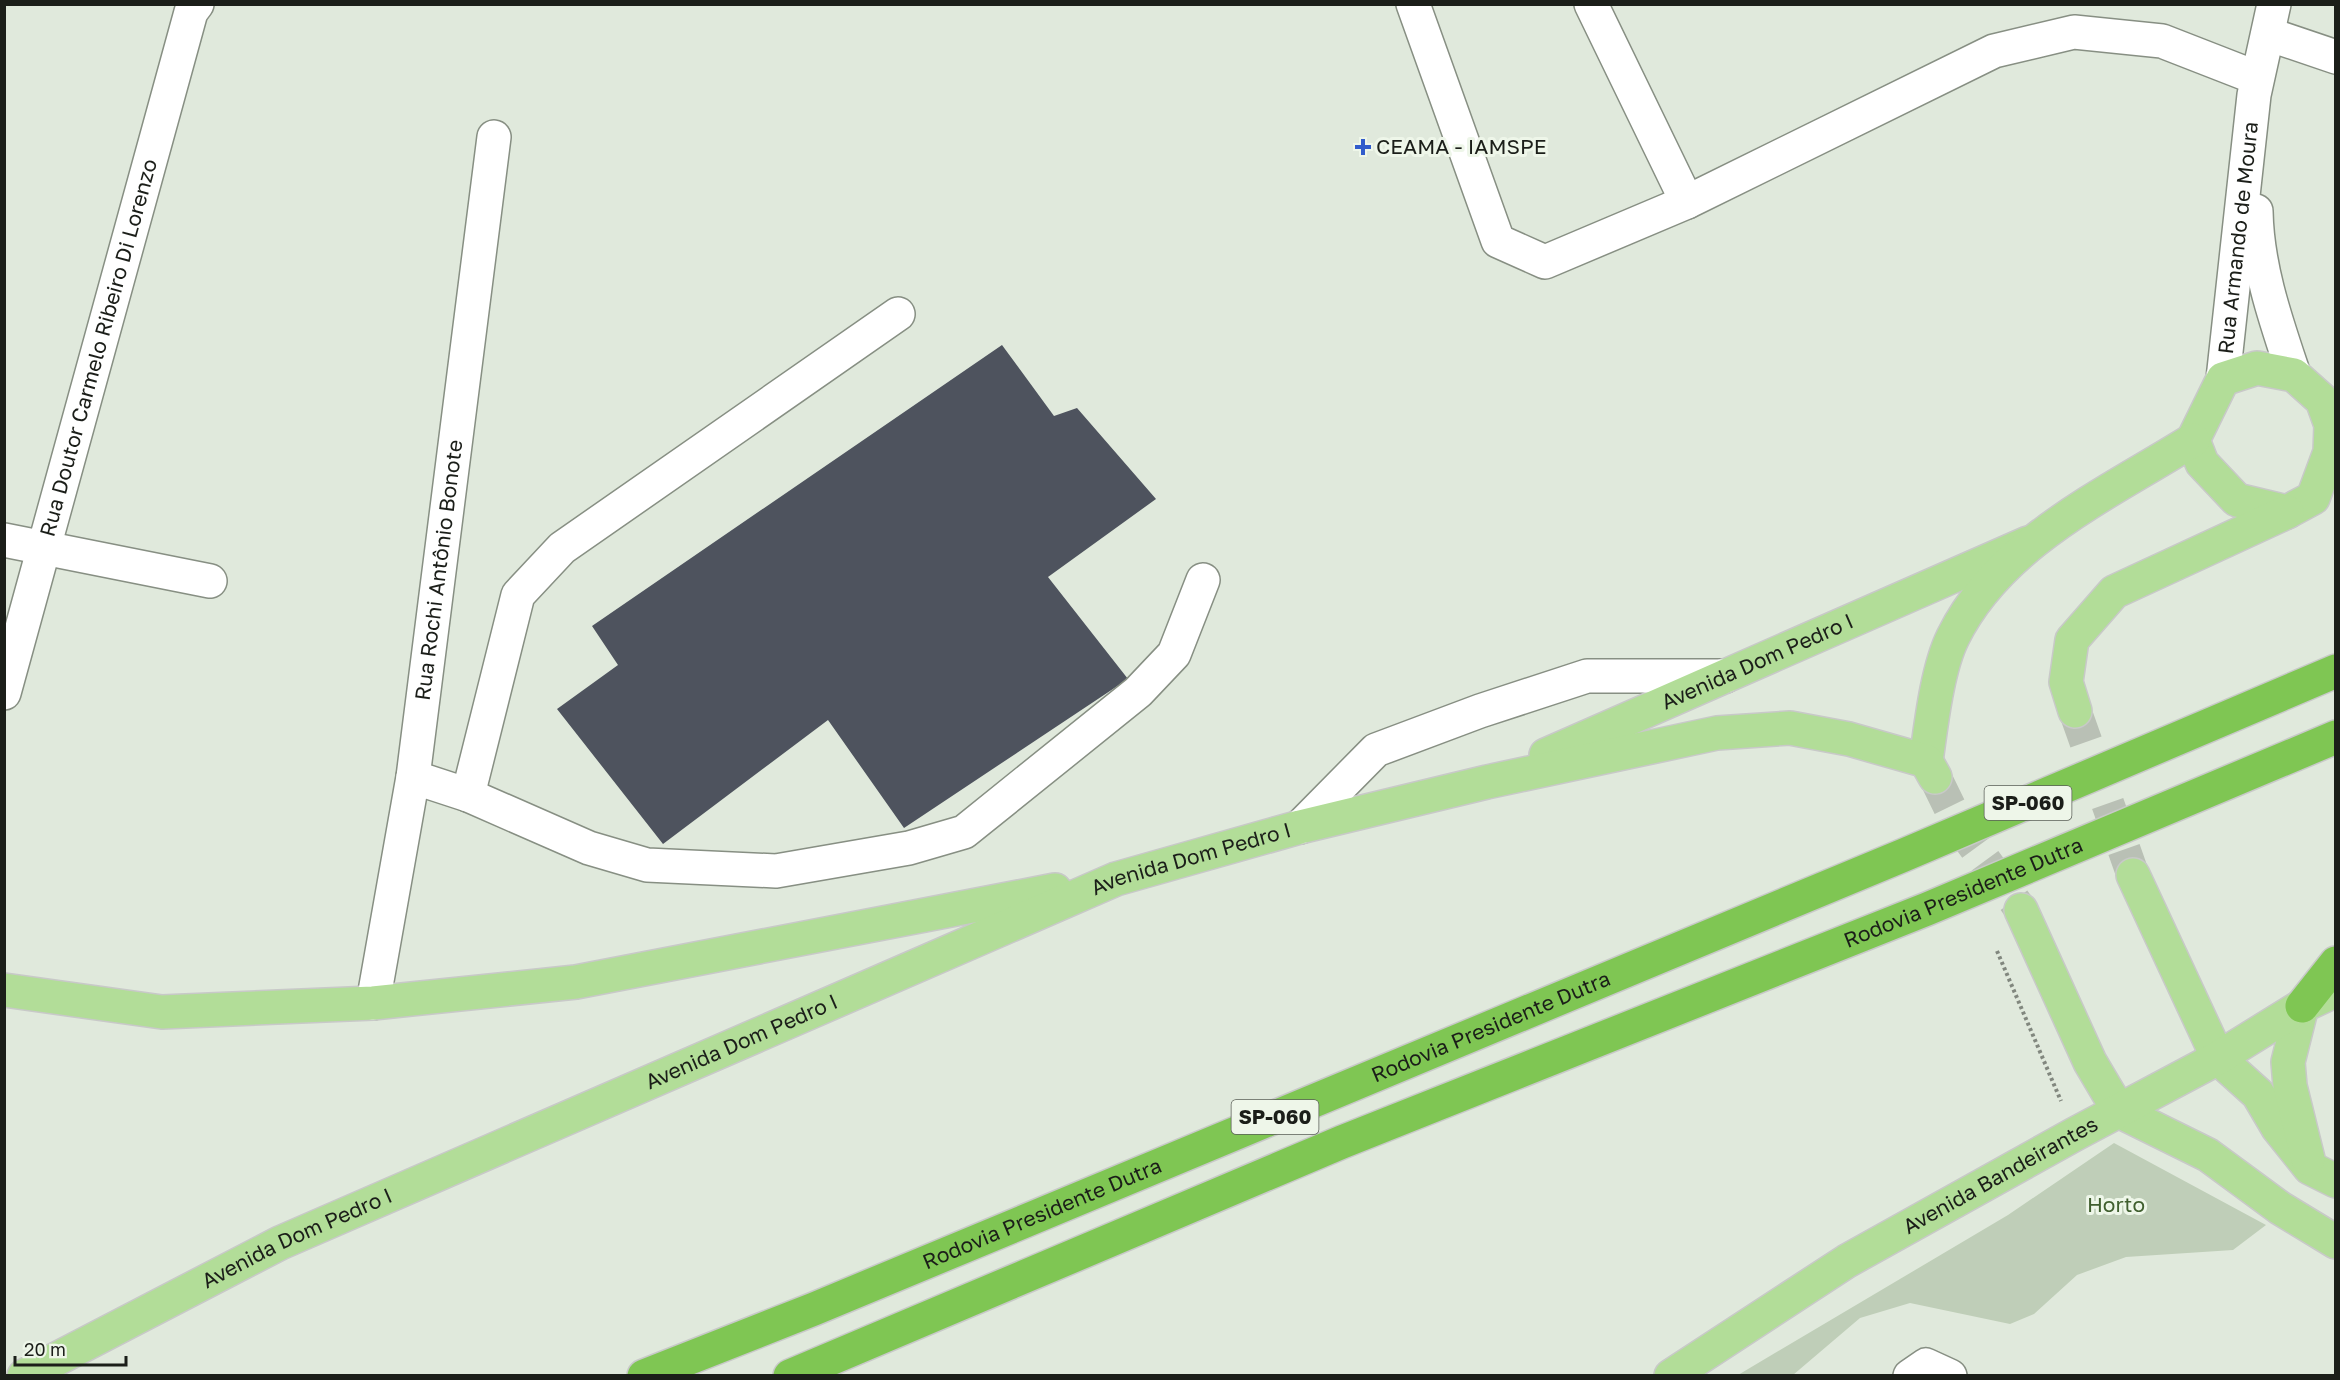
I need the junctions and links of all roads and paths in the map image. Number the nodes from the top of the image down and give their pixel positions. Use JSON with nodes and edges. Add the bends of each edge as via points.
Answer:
{"nodes":[{"id":1,"x":197,"y":4,"type":"edge"},
{"id":2,"x":1413,"y":4,"type":"edge"},
{"id":3,"x":1591,"y":4,"type":"edge"},
{"id":4,"x":2271,"y":19,"type":"edge"},
{"id":5,"x":2336,"y":57,"type":"edge"},
{"id":6,"x":2256,"y":87,"type":"junction"},
{"id":7,"x":494,"y":137,"type":"dead end"},
{"id":8,"x":1687,"y":201,"type":"junction"},
{"id":9,"x":898,"y":314,"type":"dead end"},
{"id":10,"x":2294,"y":375,"type":"junction"},
{"id":11,"x":2223,"y":380,"type":"junction"},
{"id":12,"x":2329,"y":400,"type":"edge"},
{"id":13,"x":2193,"y":440,"type":"junction"},
{"id":14,"x":2312,"y":497,"type":"edge"},
{"id":15,"x":4,"y":540,"type":"edge"},
{"id":16,"x":2028,"y":543,"type":"junction"},
{"id":17,"x":45,"y":549,"type":"junction"},
{"id":18,"x":210,"y":580,"type":"dead end"},
{"id":19,"x":1203,"y":580,"type":"dead end"},
{"id":20,"x":2336,"y":671,"type":"edge"},
{"id":21,"x":1725,"y":676,"type":"junction"},
{"id":22,"x":4,"y":693,"type":"edge"},
{"id":23,"x":2075,"y":711,"type":"tunnel mouth"},
{"id":24,"x":2336,"y":737,"type":"edge"},
{"id":25,"x":413,"y":777,"type":"junction"},
{"id":26,"x":1487,"y":782,"type":"junction"},
{"id":27,"x":468,"y":795,"type":"junction"},
{"id":28,"x":1300,"y":827,"type":"junction"},
{"id":29,"x":2133,"y":875,"type":"tunnel mouth"},
{"id":30,"x":1116,"y":879,"type":"junction"},
{"id":31,"x":2021,"y":910,"type":"tunnel mouth"},
{"id":32,"x":1995,"y":945,"type":"dead end"},
{"id":33,"x":2336,"y":963,"type":"edge"},
{"id":34,"x":4,"y":990,"type":"edge"},
{"id":35,"x":2336,"y":990,"type":"edge"},
{"id":36,"x":373,"y":1003,"type":"junction"},
{"id":37,"x":2301,"y":1006,"type":"junction"},
{"id":38,"x":2218,"y":1058,"type":"junction"},
{"id":39,"x":2119,"y":1111,"type":"junction"},
{"id":40,"x":2075,"y":1134,"type":"junction"},
{"id":41,"x":2323,"y":1175,"type":"edge"},
{"id":42,"x":2336,"y":1242,"type":"edge"},
{"id":43,"x":24,"y":1376,"type":"edge"},
{"id":44,"x":644,"y":1376,"type":"edge"},
{"id":45,"x":790,"y":1376,"type":"edge"},
{"id":46,"x":1671,"y":1376,"type":"edge"},
{"id":47,"x":1910,"y":1376,"type":"edge"},
{"id":48,"x":1950,"y":1376,"type":"edge"}],
"edges":[{"from":1,"to":17,"type":"street","name":"Rua Doutor Carmelo Ribeiro Di Lorenzo","via":[[191,12]]},
{"from":2,"to":8,"type":"street","via":[[1498,241],[1545,262]]},
{"from":3,"to":8,"type":"street"},
{"from":4,"to":5,"type":"street"},
{"from":4,"to":6,"type":"street","name":"Rua Armando de Moura"},
{"from":6,"to":8,"type":"street","via":[[2162,41],[2074,32],[1994,51]]},
{"from":6,"to":10,"type":"street","name":"Rua Armando de Moura","via":[[2256,242],[2268,297]]},
{"from":6,"to":11,"type":"street","name":"Rua Armando de Moura"},
{"from":7,"to":25,"type":"street","name":"Rua Rochi Antônio Bonote"},
{"from":9,"to":27,"type":"street","via":[[562,548],[518,595]]},
{"from":10,"to":11,"type":"main road","via":[[2257,368]]},
{"from":10,"to":12,"type":"main road"},
{"from":11,"to":13,"type":"main road"},
{"from":12,"to":14,"type":"main road","via":[[2330,452]]},
{"from":13,"to":14,"type":"main road","via":[[2202,463],[2237,500]]},
{"from":13,"to":16,"type":"main road"},
{"from":14,"to":23,"type":"main road","via":[[2114,592],[2072,640],[2066,682]]},
{"from":15,"to":17,"type":"street"},
{"from":16,"to":21,"type":"main road","name":"Avenida Dom Pedro I"},
{"from":16,"to":26,"type":"main road","name":"Avenida Dom Pedro I","via":[[1982,591],[1952,638],[1934,703],[1931,769],[1849,739],[1790,728],[1717,734]]},
{"from":17,"to":18,"type":"street"},
{"from":17,"to":22,"type":"street","name":"Rua Doutor Carmelo Ribeiro Di Lorenzo"},
{"from":19,"to":27,"type":"street","via":[[1174,654],[1138,692],[964,832],[776,871],[646,865],[589,848]]},
{"from":20,"to":44,"type":"highway","name":"Rodovia Presidente Dutra","number":"SP-060","via":[[814,1310]]},
{"from":21,"to":26,"type":"main road","name":"Avenida Dom Pedro I"},
{"from":21,"to":28,"type":"street","via":[[1587,676],[1480,711],[1376,750]]},
{"from":24,"to":45,"type":"highway","name":"Rodovia Presidente Dutra","number":"SP-060","via":[[1927,909],[1342,1142]]},
{"from":25,"to":27,"type":"street"},
{"from":25,"to":36,"type":"street","name":"Rua Rochi Antônio Bonote"},
{"from":26,"to":28,"type":"main road","name":"Avenida Dom Pedro I"},
{"from":28,"to":30,"type":"main road","name":"Avenida Dom Pedro I"},
{"from":29,"to":38,"type":"main road"},
{"from":30,"to":36,"type":"main road","via":[[576,982]]},
{"from":30,"to":43,"type":"main road","name":"Avenida Dom Pedro I","via":[[280,1243]]},
{"from":31,"to":39,"type":"main road","via":[[2090,1062]]},
{"from":32,"to":40,"type":"path"},
{"from":33,"to":37,"type":"highway"},
{"from":34,"to":36,"type":"main road","via":[[162,1012]]},
{"from":35,"to":37,"type":"main road","name":"Avenida Bandeirantes"},
{"from":37,"to":38,"type":"main road","name":"Avenida Bandeirantes"},
{"from":37,"to":41,"type":"main road","via":[[2288,1062],[2290,1086]]},
{"from":38,"to":39,"type":"main road","name":"Avenida Bandeirantes"},
{"from":38,"to":41,"type":"main road","via":[[2258,1094],[2278,1128]]},
{"from":39,"to":40,"type":"main road","name":"Avenida Bandeirantes"},
{"from":39,"to":42,"type":"main road","via":[[2208,1155],[2280,1208]]},
{"from":40,"to":46,"type":"main road","name":"Avenida Bandeirantes","via":[[1847,1262]]},
{"from":47,"to":48,"type":"street","via":[[1926,1365]]}]}
